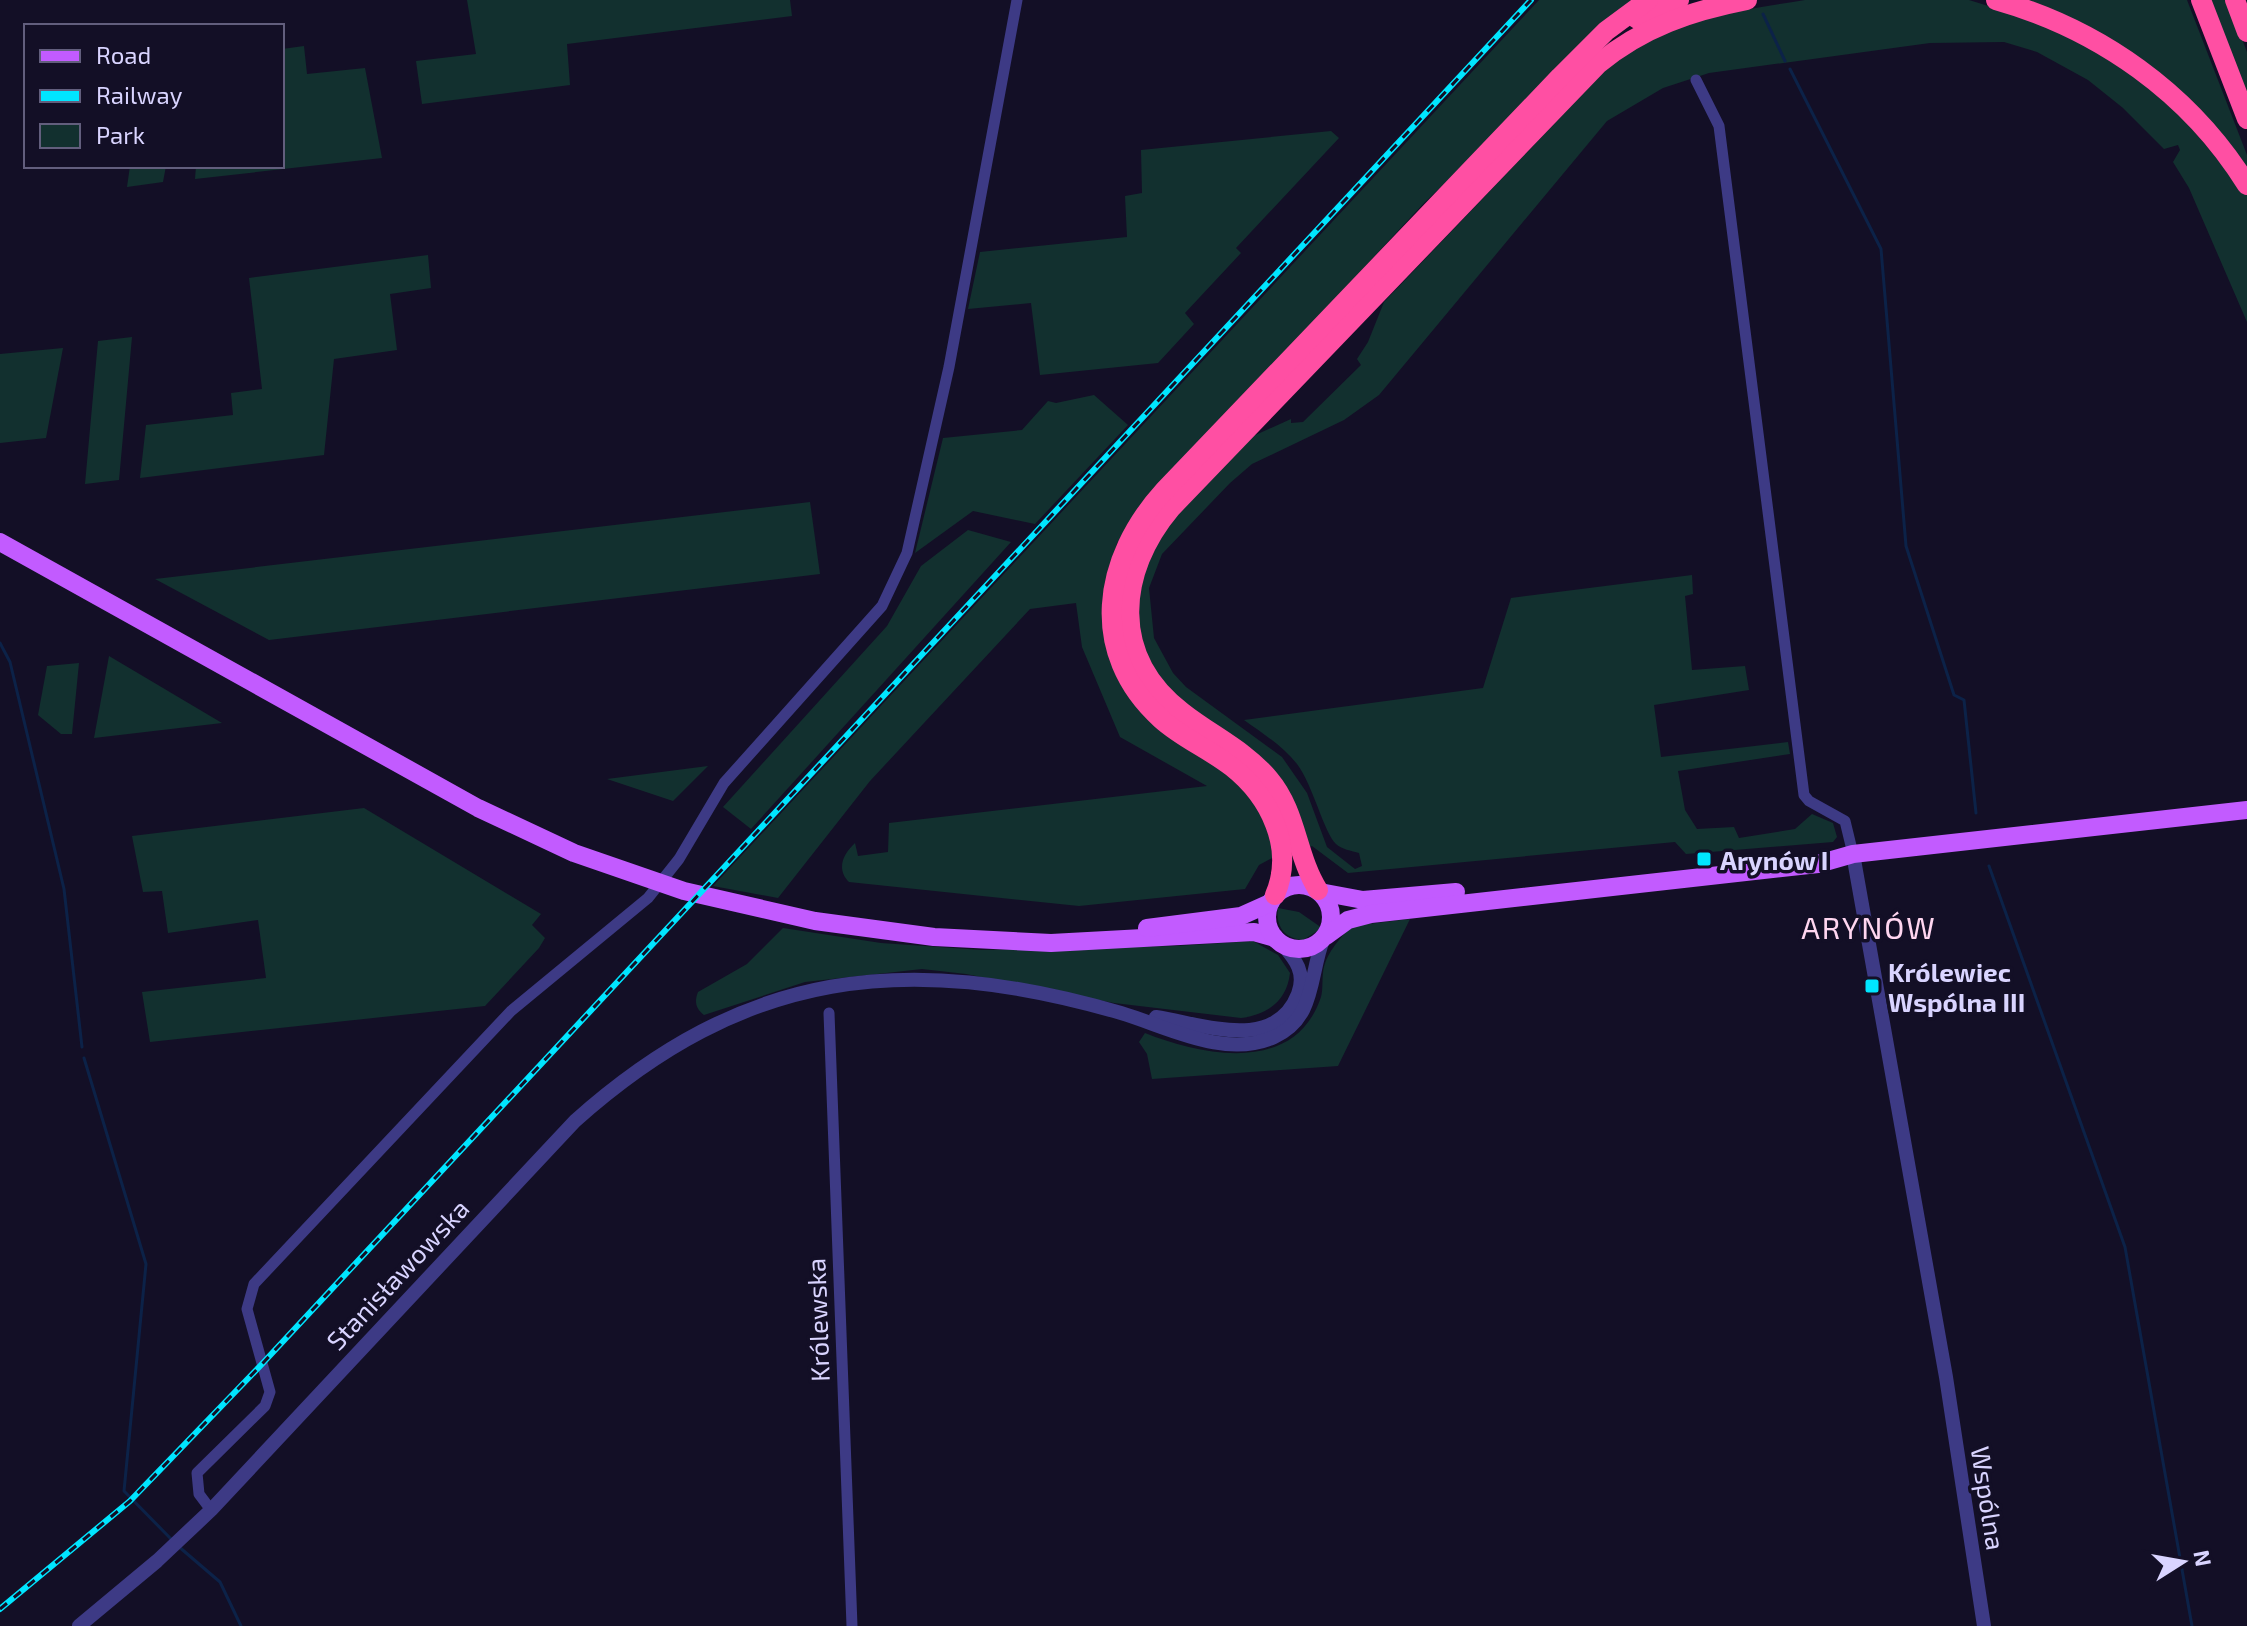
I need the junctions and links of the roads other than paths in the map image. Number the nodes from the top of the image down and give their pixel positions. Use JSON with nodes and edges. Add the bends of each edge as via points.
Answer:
{"nodes":[{"id":1,"x":1017,"y":0,"type":"edge"},
{"id":2,"x":1648,"y":0,"type":"edge"},
{"id":3,"x":1679,"y":0,"type":"edge"},
{"id":4,"x":1747,"y":0,"type":"edge"},
{"id":5,"x":1996,"y":0,"type":"edge"},
{"id":6,"x":2201,"y":0,"type":"edge"},
{"id":7,"x":2235,"y":0,"type":"edge"},
{"id":8,"x":2242,"y":0,"type":"edge"},
{"id":9,"x":2247,"y":7,"type":"edge"},
{"id":10,"x":2247,"y":32,"type":"edge"},
{"id":11,"x":1589,"y":49,"type":"junction"},
{"id":12,"x":1696,"y":80,"type":"dead end"},
{"id":13,"x":2247,"y":119,"type":"edge"},
{"id":14,"x":2247,"y":185,"type":"edge"},
{"id":15,"x":0,"y":542,"type":"edge"},
{"id":16,"x":2247,"y":810,"type":"edge"},
{"id":17,"x":1853,"y":854,"type":"junction"},
{"id":18,"x":1319,"y":891,"type":"junction"},
{"id":19,"x":1273,"y":899,"type":"junction"},
{"id":20,"x":965,"y":938,"type":"junction"},
{"id":21,"x":1324,"y":938,"type":"junction"},
{"id":22,"x":1278,"y":941,"type":"junction"},
{"id":23,"x":829,"y":1013,"type":"dead end"},
{"id":24,"x":1120,"y":1013,"type":"junction"},
{"id":25,"x":211,"y":1510,"type":"junction"},
{"id":26,"x":79,"y":1626,"type":"edge"},
{"id":27,"x":852,"y":1626,"type":"edge"},
{"id":28,"x":1984,"y":1626,"type":"edge"}],
"edges":[{"from":1,"to":25,"type":"street","via":[[949,367],[896,582],[864,628],[724,783],[679,859],[648,898],[511,1011],[254,1284],[247,1309],[270,1392],[265,1406],[197,1473],[199,1494]]},
{"from":2,"to":11,"type":"highway"},
{"from":3,"to":11,"type":"highway"},
{"from":4,"to":18,"type":"highway","via":[[1666,22],[1598,64],[1171,508],[1138,558],[1129,612],[1146,671],[1169,701],[1249,759],[1274,785]]},
{"from":5,"to":14,"type":"highway","via":[[2084,33],[2149,76],[2198,122]]},
{"from":6,"to":13,"type":"highway"},
{"from":7,"to":10,"type":"highway"},
{"from":8,"to":9,"type":"highway"},
{"from":11,"to":19,"type":"highway","via":[[1148,507],[1120,556],[1112,611],[1116,645],[1127,673],[1161,718],[1232,767],[1265,804],[1283,850],[1281,880]]},
{"from":12,"to":17,"type":"street","via":[[1719,126],[1804,795],[1845,821]]},
{"from":15,"to":20,"type":"main road","via":[[478,808],[610,866],[719,900],[836,925]]},
{"from":16,"to":17,"type":"main road"},
{"from":17,"to":18,"type":"main road","via":[[1828,852],[1375,899],[1343,899]]},
{"from":17,"to":21,"type":"main road","via":[[1818,864],[1360,915]]},
{"from":17,"to":28,"type":"street","name":"Wspólna","via":[[1946,1377]]},
{"from":18,"to":19,"type":"main road","via":[[1295,885]]},
{"from":18,"to":21,"type":"main road","via":[[1332,913]]},
{"from":19,"to":20,"type":"main road","via":[[1241,916],[1166,926]]},
{"from":19,"to":22,"type":"main road","via":[[1267,917]]},
{"from":20,"to":22,"type":"main road","via":[[1051,943],[1236,931],[1267,933]]},
{"from":21,"to":22,"type":"main road","via":[[1299,950]]},
{"from":21,"to":24,"type":"street","via":[[1306,1008],[1274,1037],[1247,1044],[1217,1042]]},
{"from":22,"to":24,"type":"street","via":[[1298,964],[1301,982],[1288,1010],[1266,1026],[1233,1031]]},
{"from":23,"to":27,"type":"street","name":"Królewska"},
{"from":24,"to":25,"type":"street","name":"Stanisławowska","via":[[932,980],[854,983],[780,998],[697,1031],[656,1055],[575,1121]]},
{"from":25,"to":26,"type":"street","name":"Stanisławowska"}]}
